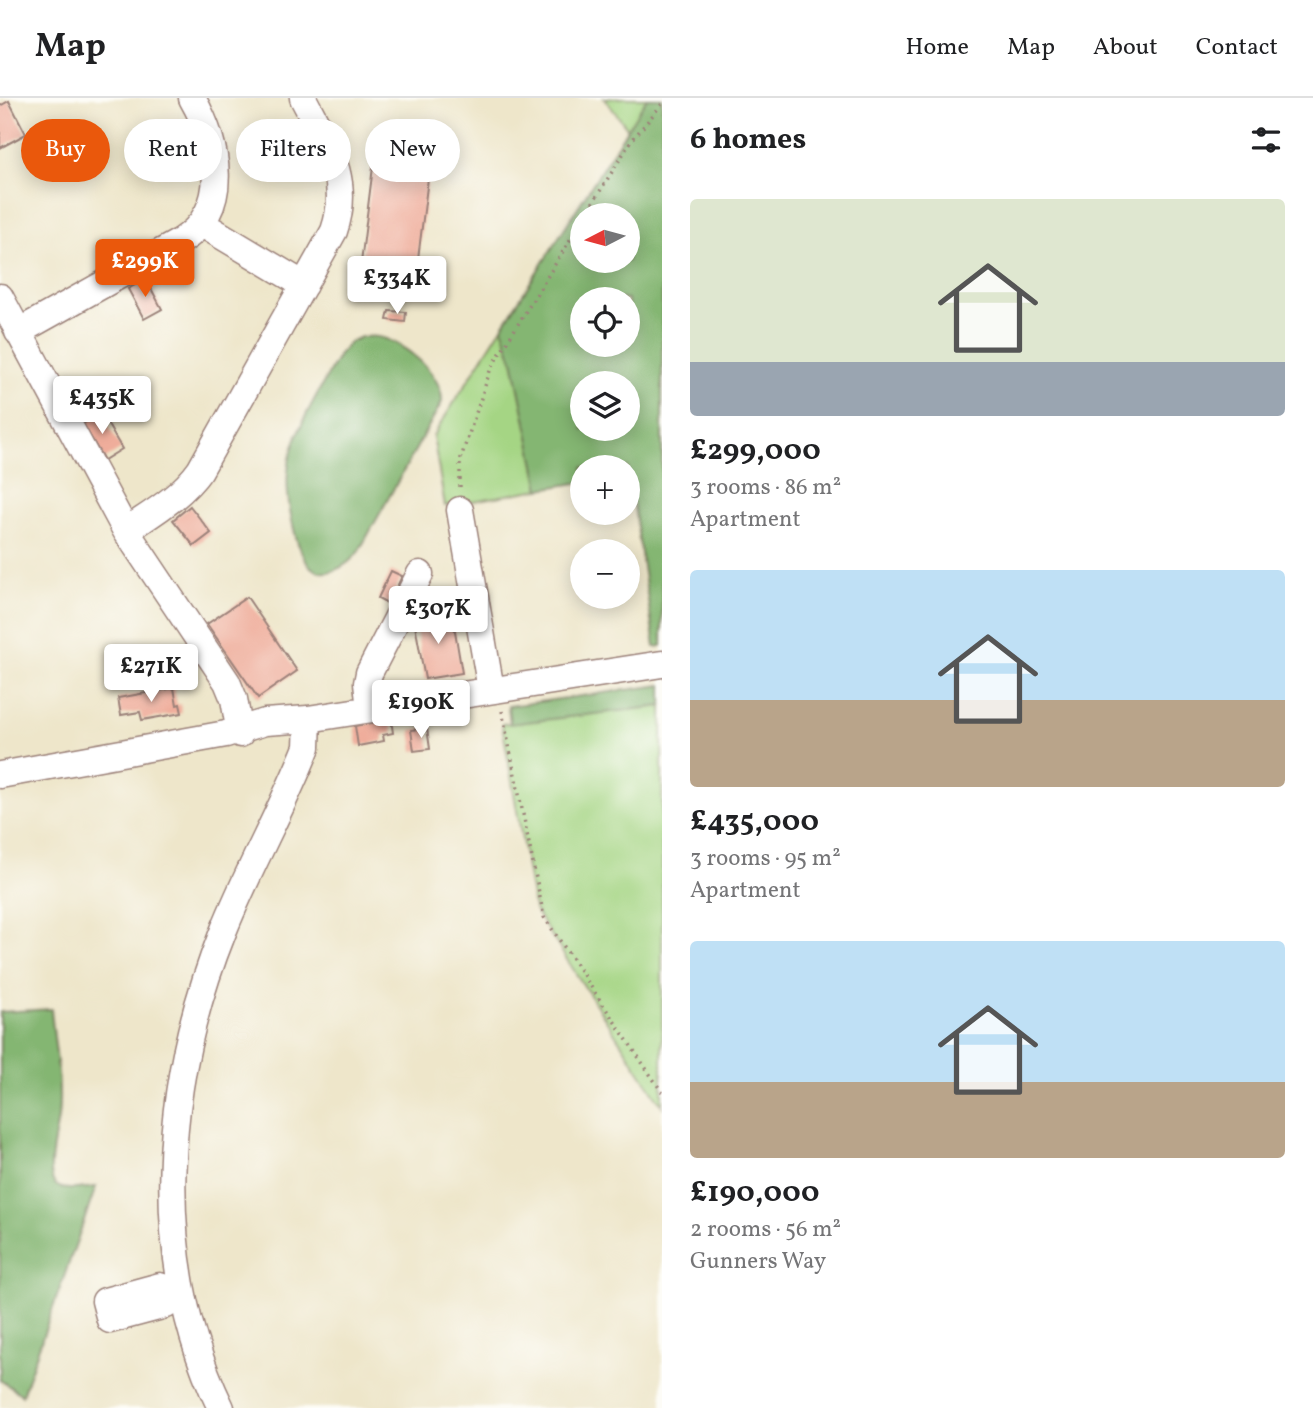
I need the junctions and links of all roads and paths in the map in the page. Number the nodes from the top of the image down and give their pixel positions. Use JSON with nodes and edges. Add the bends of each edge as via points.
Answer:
{"nodes":[{"id":1,"x":192,"y":98,"type":"edge"},
{"id":2,"x":303,"y":98,"type":"edge"},
{"id":3,"x":662,"y":104,"type":"edge"},
{"id":4,"x":593,"y":203,"type":"edge"},
{"id":5,"x":202,"y":224,"type":"junction"},
{"id":6,"x":570,"y":240,"type":"edge"},
{"id":7,"x":304,"y":285,"type":"junction"},
{"id":8,"x":0,"y":297,"type":"edge"},
{"id":9,"x":18,"y":332,"type":"junction"},
{"id":10,"x":460,"y":510,"type":"joint"},
{"id":11,"x":125,"y":531,"type":"junction"},
{"id":12,"x":420,"y":574,"type":"dead end"},
{"id":13,"x":662,"y":664,"type":"edge"},
{"id":14,"x":491,"y":690,"type":"junction"},
{"id":15,"x":370,"y":709,"type":"junction"},
{"id":16,"x":313,"y":720,"type":"junction"},
{"id":17,"x":235,"y":733,"type":"junction"},
{"id":18,"x":0,"y":775,"type":"edge"},
{"id":19,"x":662,"y":1092,"type":"edge"},
{"id":20,"x":221,"y":1408,"type":"edge"}],
"edges":[{"from":1,"to":5,"type":"street","via":[[208,132],[215,169],[213,197]]},
{"from":2,"to":7,"type":"street","via":[[337,166],[341,200],[334,231]]},
{"from":3,"to":4,"type":"path","via":[[632,140]]},
{"from":5,"to":7,"type":"street"},
{"from":5,"to":9,"type":"street","via":[[181,242]]},
{"from":6,"to":10,"type":"path","via":[[491,368],[460,461]]},
{"from":7,"to":11,"type":"street","via":[[195,477],[165,505]]},
{"from":8,"to":9,"type":"street"},
{"from":9,"to":11,"type":"street"},
{"from":10,"to":14,"type":"street"},
{"from":11,"to":17,"type":"street","via":[[227,682],[234,699]]},
{"from":12,"to":15,"type":"street","via":[[369,673]]},
{"from":13,"to":14,"type":"street"},
{"from":14,"to":15,"type":"street"},
{"from":14,"to":19,"type":"path","via":[[505,721],[544,916]]},
{"from":15,"to":16,"type":"street"},
{"from":16,"to":17,"type":"street","via":[[265,722]]},
{"from":16,"to":20,"type":"street","via":[[305,752],[218,945],[199,1003],[178,1098],[173,1295]]},
{"from":17,"to":18,"type":"street"}]}
